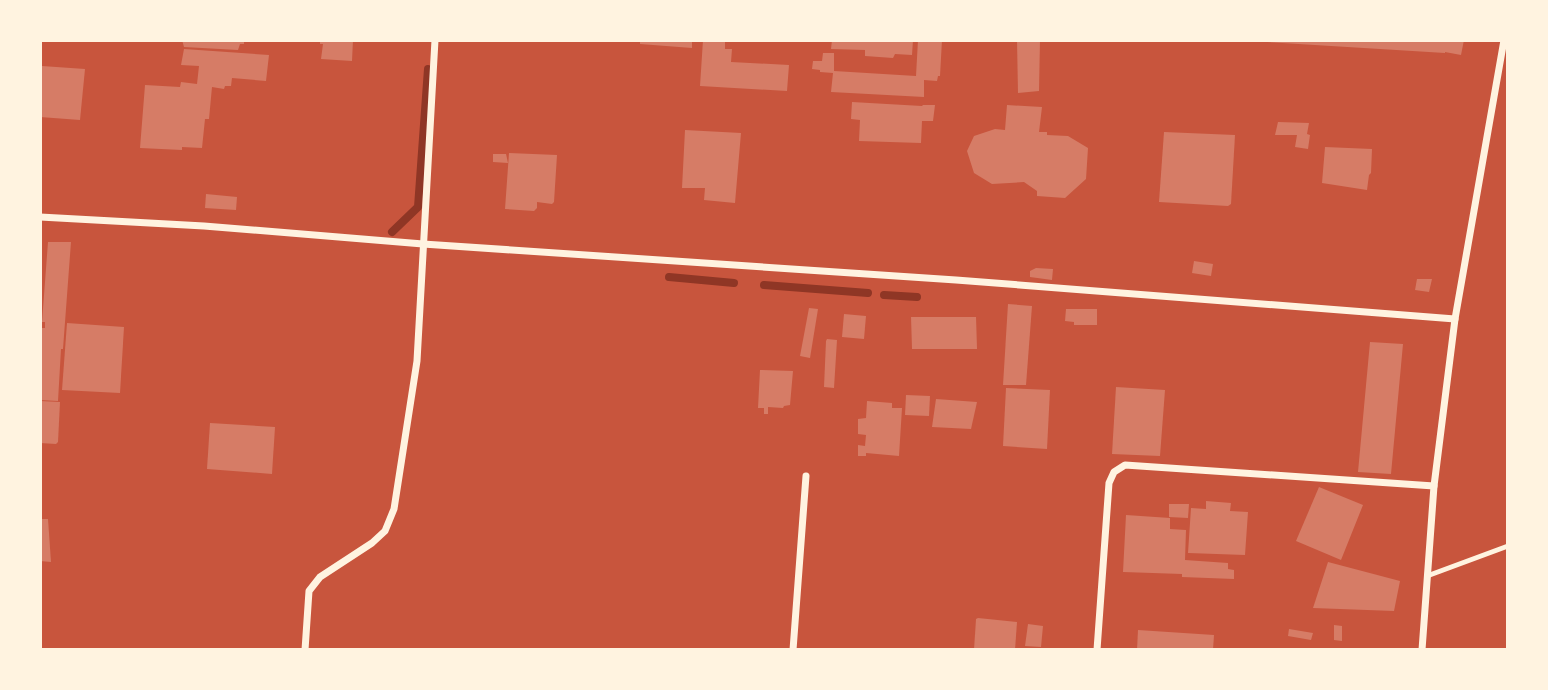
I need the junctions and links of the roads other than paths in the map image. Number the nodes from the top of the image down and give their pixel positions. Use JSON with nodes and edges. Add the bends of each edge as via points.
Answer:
{"nodes":[{"id":1,"x":435,"y":40,"type":"edge"},
{"id":2,"x":1504,"y":40,"type":"edge"},
{"id":3,"x":40,"y":217,"type":"edge"},
{"id":4,"x":422,"y":244,"type":"junction"},
{"id":5,"x":1455,"y":319,"type":"junction"},
{"id":6,"x":806,"y":476,"type":"dead end"},
{"id":7,"x":1434,"y":486,"type":"junction"},
{"id":8,"x":1508,"y":546,"type":"edge"},
{"id":9,"x":1427,"y":576,"type":"junction"},
{"id":10,"x":305,"y":650,"type":"edge"},
{"id":11,"x":793,"y":650,"type":"edge"},
{"id":12,"x":1097,"y":650,"type":"edge"},
{"id":13,"x":1422,"y":650,"type":"edge"}],
"edges":[{"from":1,"to":4,"type":"street"},
{"from":2,"to":5,"type":"street"},
{"from":3,"to":4,"type":"street"},
{"from":4,"to":5,"type":"street"},
{"from":4,"to":10,"type":"street","via":[[417,361],[394,509],[385,531],[320,577],[309,591]]},
{"from":5,"to":7,"type":"street"},
{"from":6,"to":11,"type":"street"},
{"from":7,"to":9,"type":"street"},
{"from":7,"to":12,"type":"street","via":[[1125,465],[1114,472],[1109,483]]},
{"from":8,"to":9,"type":"lane"},
{"from":9,"to":13,"type":"street"}]}
